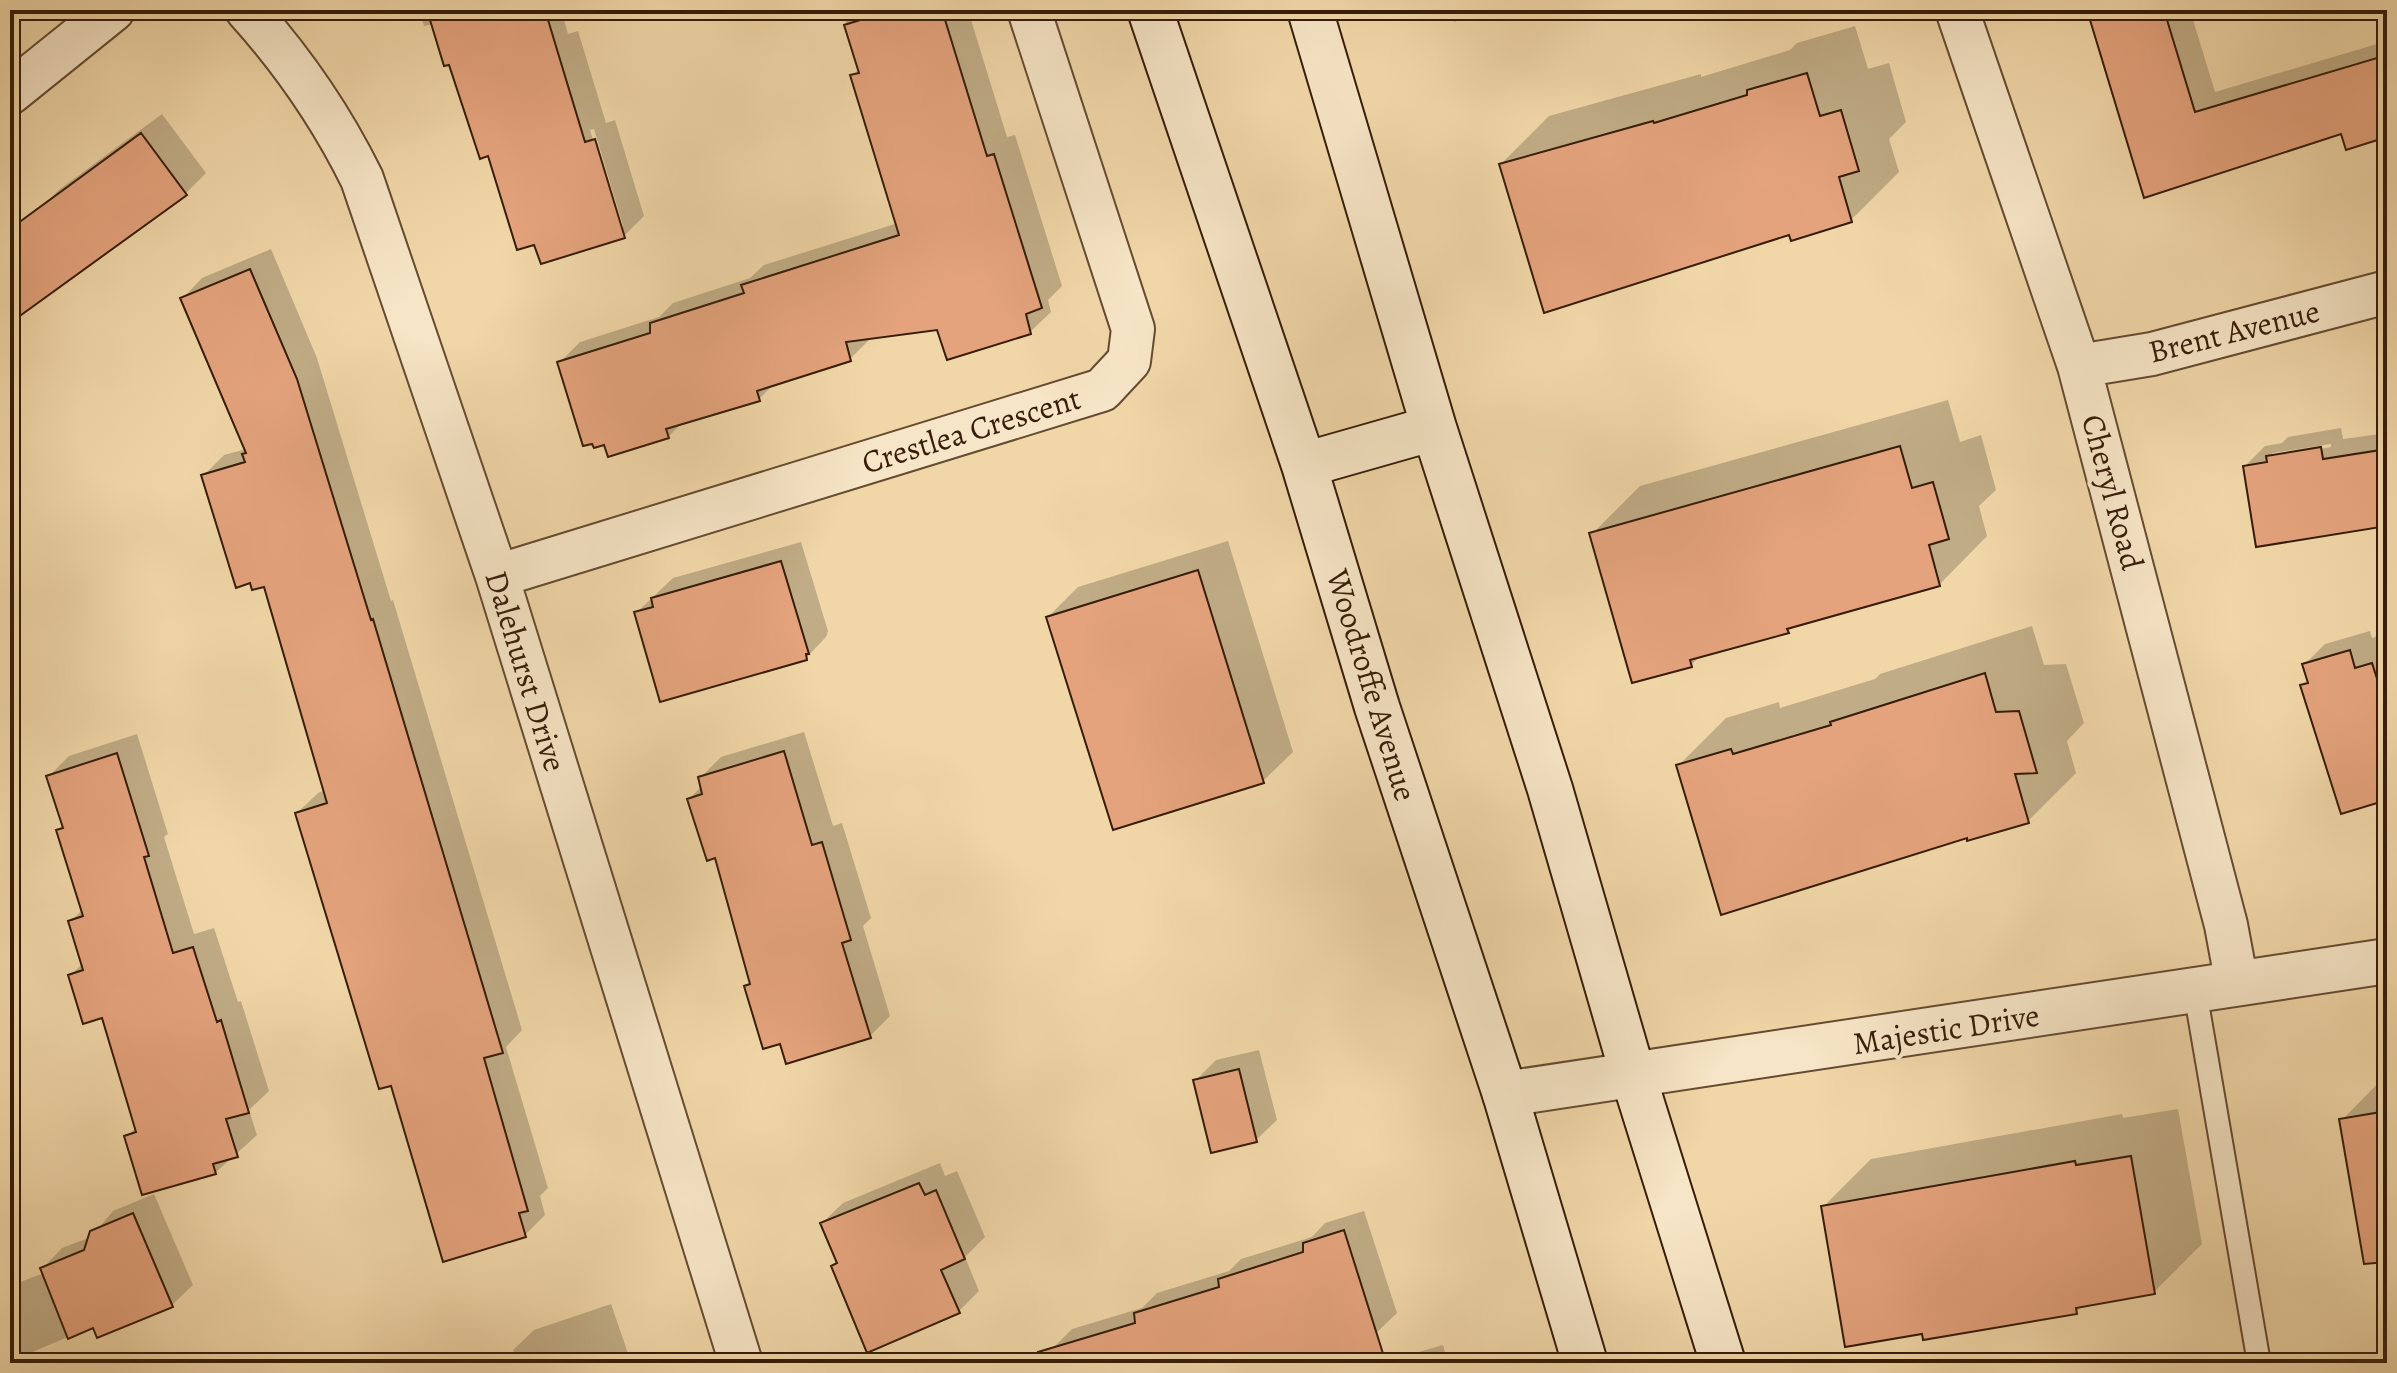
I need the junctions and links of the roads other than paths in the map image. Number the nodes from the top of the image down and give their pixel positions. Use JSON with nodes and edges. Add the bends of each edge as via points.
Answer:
{"nodes":[{"id":1,"x":113,"y":10,"type":"edge"},
{"id":2,"x":247,"y":10,"type":"edge"},
{"id":3,"x":1029,"y":10,"type":"edge"},
{"id":4,"x":1150,"y":10,"type":"edge"},
{"id":5,"x":1310,"y":10,"type":"edge"},
{"id":6,"x":1957,"y":10,"type":"edge"},
{"id":7,"x":10,"y":93,"type":"edge"},
{"id":8,"x":2387,"y":292,"type":"edge"},
{"id":9,"x":2079,"y":366,"type":"junction"},
{"id":10,"x":1434,"y":428,"type":"junction"},
{"id":11,"x":1304,"y":465,"type":"junction"},
{"id":12,"x":497,"y":576,"type":"junction"},
{"id":13,"x":2387,"y":961,"type":"edge"},
{"id":14,"x":2237,"y":984,"type":"junction"},
{"id":15,"x":2195,"y":991,"type":"junction"},
{"id":16,"x":1633,"y":1075,"type":"junction"},
{"id":17,"x":1505,"y":1094,"type":"junction"},
{"id":18,"x":741,"y":1363,"type":"edge"},
{"id":19,"x":1585,"y":1363,"type":"edge"},
{"id":20,"x":1723,"y":1363,"type":"edge"},
{"id":21,"x":2259,"y":1363,"type":"edge"}],
"edges":[{"from":1,"to":7,"type":"street"},
{"from":2,"to":12,"type":"street","name":"Dalehurst Drive","via":[[324,112],[362,179]]},
{"from":3,"to":12,"type":"street","name":"Crestlea Crescent","via":[[1133,329],[1129,361],[1120,371],[1102,390]]},
{"from":4,"to":11,"type":"main road","name":"Woodroffe Avenue"},
{"from":5,"to":10,"type":"main road"},
{"from":6,"to":9,"type":"street","name":"Cheryl Road"},
{"from":8,"to":9,"type":"street","name":"Brent Avenue","via":[[2152,354]]},
{"from":9,"to":14,"type":"street","name":"Cheryl Road","via":[[2223,910]]},
{"from":10,"to":11,"type":"main road"},
{"from":10,"to":16,"type":"main road","via":[[1550,789]]},
{"from":11,"to":17,"type":"main road","name":"Woodroffe Avenue","via":[[1377,707]]},
{"from":12,"to":18,"type":"street","name":"Dalehurst Drive"},
{"from":13,"to":14,"type":"main road","name":"Majestic Drive"},
{"from":14,"to":15,"type":"main road","name":"Majestic Drive"},
{"from":15,"to":16,"type":"main road","name":"Majestic Drive"},
{"from":15,"to":21,"type":"lane"},
{"from":16,"to":17,"type":"main road","name":"Majestic Drive"},
{"from":16,"to":20,"type":"main road"},
{"from":17,"to":19,"type":"main road","name":"Woodroffe Avenue"}]}
